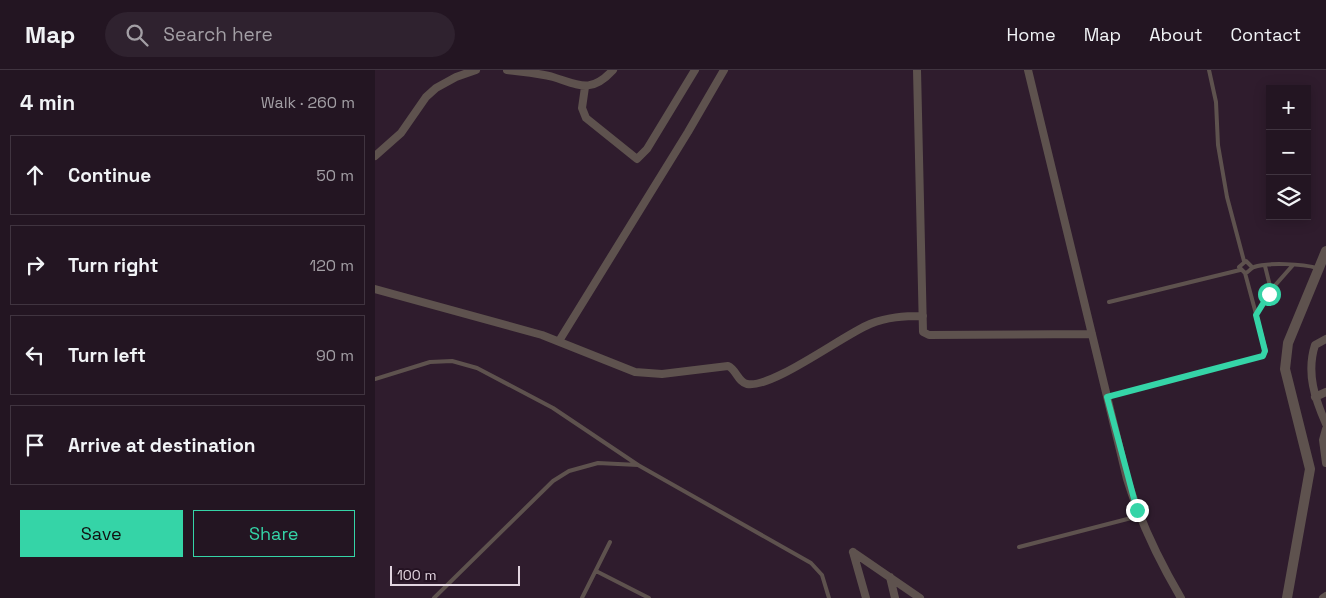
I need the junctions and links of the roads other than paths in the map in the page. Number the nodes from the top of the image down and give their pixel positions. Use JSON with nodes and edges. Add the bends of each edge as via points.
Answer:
{"nodes":[{"id":1,"x":476,"y":70,"type":"edge"},
{"id":2,"x":507,"y":70,"type":"edge"},
{"id":3,"x":613,"y":70,"type":"edge"},
{"id":4,"x":695,"y":70,"type":"edge"},
{"id":5,"x":724,"y":70,"type":"edge"},
{"id":6,"x":917,"y":70,"type":"edge"},
{"id":7,"x":1028,"y":70,"type":"edge"},
{"id":8,"x":1209,"y":70,"type":"edge"},
{"id":9,"x":585,"y":87,"type":"junction"},
{"id":10,"x":375,"y":156,"type":"edge"},
{"id":11,"x":1326,"y":251,"type":"edge"},
{"id":12,"x":1244,"y":261,"type":"junction"},
{"id":13,"x":1293,"y":265,"type":"junction"},
{"id":14,"x":1265,"y":266,"type":"junction"},
{"id":15,"x":1252,"y":267,"type":"junction"},
{"id":16,"x":1317,"y":268,"type":"junction"},
{"id":17,"x":1240,"y":270,"type":"junction"},
{"id":18,"x":1245,"y":273,"type":"junction"},
{"id":19,"x":375,"y":289,"type":"edge"},
{"id":20,"x":1271,"y":290,"type":"junction"},
{"id":21,"x":1109,"y":302,"type":"dead end"},
{"id":22,"x":1256,"y":315,"type":"junction"},
{"id":23,"x":923,"y":316,"type":"junction"},
{"id":24,"x":1092,"y":334,"type":"junction"},
{"id":25,"x":1326,"y":339,"type":"edge"},
{"id":26,"x":559,"y":341,"type":"junction"},
{"id":27,"x":375,"y":379,"type":"edge"},
{"id":28,"x":1326,"y":392,"type":"edge"},
{"id":29,"x":1107,"y":397,"type":"junction"},
{"id":30,"x":1315,"y":397,"type":"junction"},
{"id":31,"x":1326,"y":424,"type":"edge"},
{"id":32,"x":1326,"y":429,"type":"edge"},
{"id":33,"x":1326,"y":463,"type":"edge"},
{"id":34,"x":638,"y":465,"type":"junction"},
{"id":35,"x":1139,"y":516,"type":"junction"},
{"id":36,"x":610,"y":542,"type":"dead end"},
{"id":37,"x":1019,"y":547,"type":"dead end"},
{"id":38,"x":595,"y":571,"type":"junction"},
{"id":39,"x":890,"y":577,"type":"junction"},
{"id":40,"x":435,"y":598,"type":"edge"},
{"id":41,"x":582,"y":598,"type":"edge"},
{"id":42,"x":649,"y":598,"type":"edge"},
{"id":43,"x":829,"y":598,"type":"edge"},
{"id":44,"x":866,"y":598,"type":"edge"},
{"id":45,"x":895,"y":598,"type":"edge"},
{"id":46,"x":920,"y":598,"type":"edge"},
{"id":47,"x":1181,"y":598,"type":"edge"},
{"id":48,"x":1287,"y":598,"type":"edge"}],
"edges":[{"from":1,"to":10,"type":"street","via":[[436,88],[401,133]]},
{"from":2,"to":9,"type":"street","via":[[552,77]]},
{"from":3,"to":9,"type":"street","via":[[595,84]]},
{"from":4,"to":9,"type":"street","via":[[647,149],[637,159],[586,118],[582,108]]},
{"from":5,"to":26,"type":"street"},
{"from":6,"to":23,"type":"street"},
{"from":7,"to":24,"type":"street"},
{"from":8,"to":12,"type":"lane","via":[[1217,102],[1218,145],[1227,197]]},
{"from":11,"to":16,"type":"street"},
{"from":12,"to":15,"type":"lane"},
{"from":12,"to":17,"type":"lane","via":[[1240,263]]},
{"from":13,"to":14,"type":"lane"},
{"from":13,"to":16,"type":"lane"},
{"from":13,"to":20,"type":"lane"},
{"from":14,"to":15,"type":"lane"},
{"from":14,"to":20,"type":"lane"},
{"from":15,"to":18,"type":"lane"},
{"from":16,"to":48,"type":"street","via":[[1288,343],[1285,369],[1310,469]]},
{"from":17,"to":18,"type":"lane"},
{"from":17,"to":21,"type":"lane"},
{"from":18,"to":22,"type":"lane"},
{"from":19,"to":26,"type":"street"},
{"from":20,"to":22,"type":"lane"},
{"from":22,"to":29,"type":"lane","via":[[1265,351],[1263,356]]},
{"from":23,"to":24,"type":"street","via":[[923,332],[929,335]]},
{"from":23,"to":26,"type":"street","via":[[893,317],[872,323],[758,384],[743,382],[728,366],[662,374],[635,372]]},
{"from":24,"to":29,"type":"street"},
{"from":25,"to":30,"type":"street","via":[[1315,345],[1312,354]]},
{"from":27,"to":34,"type":"lane","via":[[430,362],[452,361],[477,368],[553,408]]},
{"from":28,"to":30,"type":"street"},
{"from":29,"to":35,"type":"street"},
{"from":30,"to":31,"type":"street"},
{"from":32,"to":33,"type":"street","via":[[1323,440]]},
{"from":34,"to":40,"type":"lane","via":[[598,463],[560,476],[539,493]]},
{"from":34,"to":43,"type":"lane","via":[[811,563],[822,575]]},
{"from":35,"to":37,"type":"lane"},
{"from":35,"to":47,"type":"street","via":[[1153,550]]},
{"from":36,"to":38,"type":"lane"},
{"from":38,"to":41,"type":"lane"},
{"from":38,"to":42,"type":"lane"},
{"from":39,"to":44,"type":"street","via":[[853,552]]},
{"from":39,"to":45,"type":"street"},
{"from":39,"to":46,"type":"street"}]}
